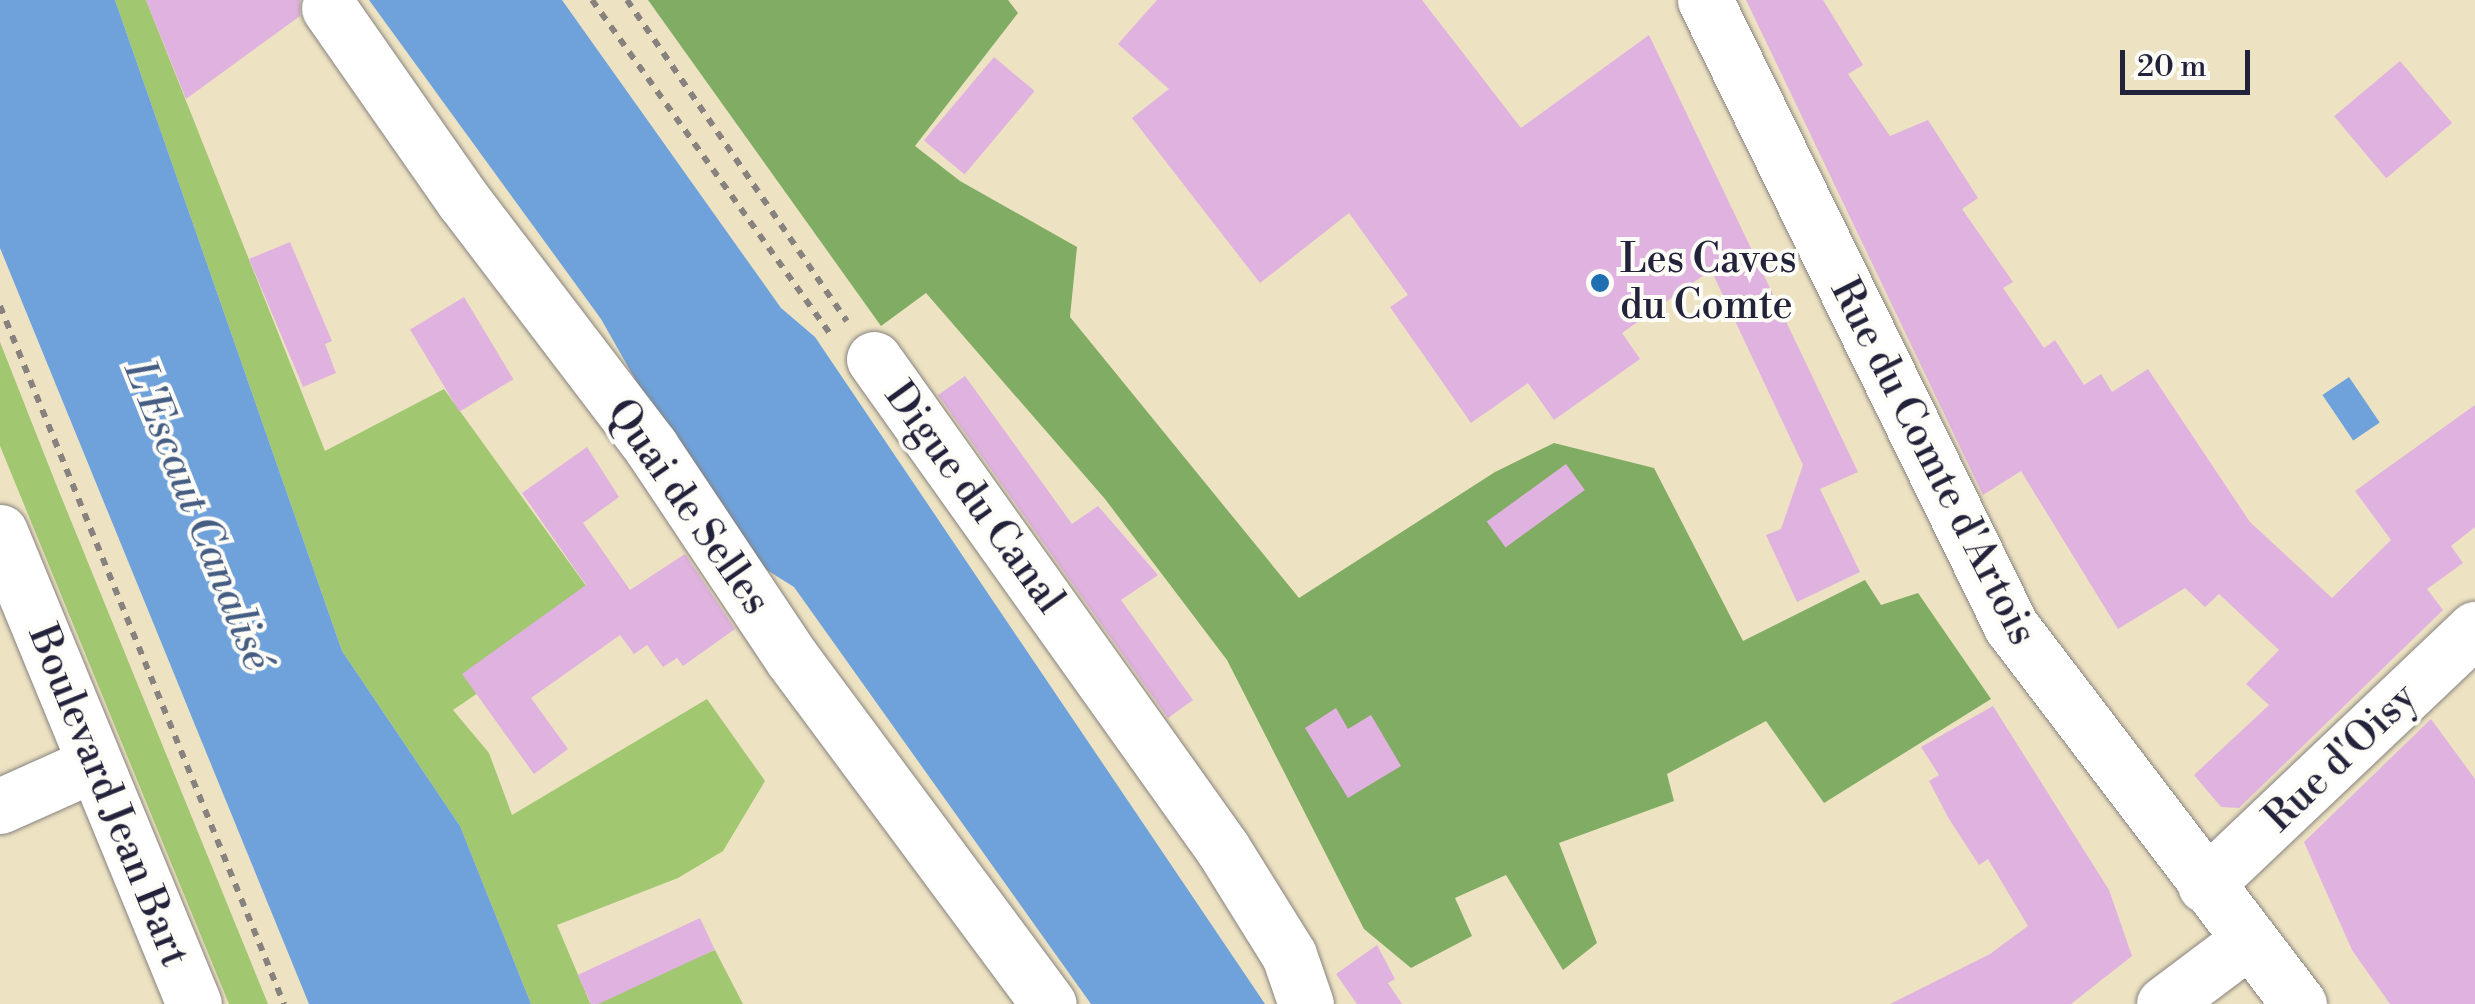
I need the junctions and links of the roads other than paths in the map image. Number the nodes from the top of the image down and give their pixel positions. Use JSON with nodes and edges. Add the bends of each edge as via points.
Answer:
{"nodes":[{"id":1,"x":1705,"y":0,"type":"edge"},
{"id":2,"x":329,"y":8,"type":"dead end"},
{"id":3,"x":874,"y":359,"type":"road end"},
{"id":4,"x":0,"y":532,"type":"edge"},
{"id":5,"x":2475,"y":630,"type":"edge"},
{"id":6,"x":94,"y":764,"type":"junction"},
{"id":7,"x":0,"y":806,"type":"edge"},
{"id":8,"x":2206,"y":885,"type":"junction"},
{"id":9,"x":2249,"y":940,"type":"junction"},
{"id":10,"x":194,"y":1004,"type":"edge"},
{"id":11,"x":1049,"y":1004,"type":"edge"},
{"id":12,"x":1306,"y":1004,"type":"edge"},
{"id":13,"x":2164,"y":1004,"type":"edge"},
{"id":14,"x":2299,"y":1004,"type":"edge"}],
"edges":[{"from":1,"to":8,"type":"main road","name":"Rue du Comte d'Artois","via":[[2011,626]]},
{"from":2,"to":11,"type":"main road","name":"Quai de Selles","via":[[463,200],[651,448],[791,657]]},
{"from":3,"to":12,"type":"main road","name":"Digue du Canal","via":[[1223,849],[1289,955]]},
{"from":4,"to":6,"type":"main road","name":"Boulevard Jean Bart"},
{"from":5,"to":8,"type":"main road","name":"Rue d'Oisy"},
{"from":6,"to":7,"type":"main road"},
{"from":6,"to":10,"type":"main road","name":"Boulevard Jean Bart"},
{"from":8,"to":9,"type":"main road","name":"Rue du Comte d'Artois"},
{"from":9,"to":13,"type":"main road"},
{"from":9,"to":14,"type":"main road","name":"Rue du Comte d'Artois"}]}
